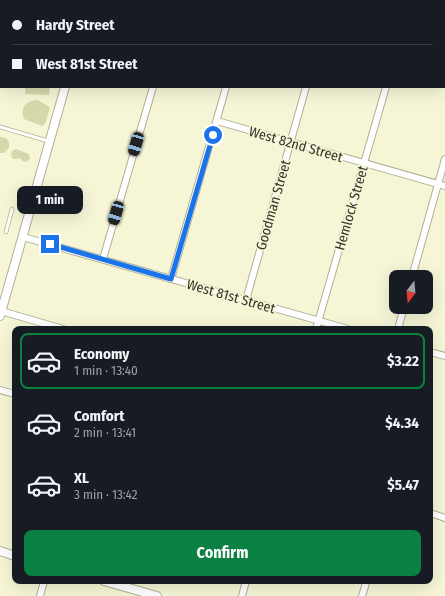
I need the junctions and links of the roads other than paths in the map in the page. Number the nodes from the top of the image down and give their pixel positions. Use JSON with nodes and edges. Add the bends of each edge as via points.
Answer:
{"nodes":[{"id":1,"x":66,"y":88,"type":"edge"},
{"id":2,"x":153,"y":88,"type":"edge"},
{"id":3,"x":226,"y":88,"type":"edge"},
{"id":4,"x":306,"y":88,"type":"edge"},
{"id":5,"x":386,"y":88,"type":"edge"},
{"id":6,"x":217,"y":121,"type":"junction"},
{"id":7,"x":0,"y":127,"type":"edge"},
{"id":8,"x":50,"y":142,"type":"junction"},
{"id":9,"x":291,"y":142,"type":"junction"},
{"id":10,"x":445,"y":159,"type":"edge"},
{"id":11,"x":365,"y":163,"type":"junction"},
{"id":12,"x":442,"y":185,"type":"edge"},
{"id":13,"x":12,"y":209,"type":"dead end"},
{"id":14,"x":6,"y":232,"type":"dead end"},
{"id":15,"x":23,"y":237,"type":"junction"},
{"id":16,"x":103,"y":260,"type":"junction"},
{"id":17,"x":414,"y":270,"type":"edge"},
{"id":18,"x":171,"y":279,"type":"junction"},
{"id":19,"x":246,"y":300,"type":"junction"},
{"id":20,"x":1,"y":313,"type":"edge"},
{"id":21,"x":402,"y":314,"type":"edge"},
{"id":22,"x":318,"y":321,"type":"junction"},
{"id":23,"x":51,"y":326,"type":"edge"},
{"id":24,"x":317,"y":326,"type":"edge"},
{"id":25,"x":337,"y":326,"type":"edge"},
{"id":26,"x":399,"y":326,"type":"edge"},
{"id":27,"x":433,"y":353,"type":"edge"},
{"id":28,"x":445,"y":356,"type":"edge"},
{"id":29,"x":0,"y":390,"type":"edge"},
{"id":30,"x":12,"y":393,"type":"edge"},
{"id":31,"x":433,"y":514,"type":"edge"},
{"id":32,"x":445,"y":518,"type":"edge"},
{"id":33,"x":0,"y":552,"type":"edge"},
{"id":34,"x":12,"y":555,"type":"edge"},
{"id":35,"x":43,"y":584,"type":"edge"},
{"id":36,"x":115,"y":584,"type":"edge"},
{"id":37,"x":245,"y":584,"type":"edge"},
{"id":38,"x":366,"y":584,"type":"edge"},
{"id":39,"x":40,"y":596,"type":"edge"},
{"id":40,"x":157,"y":596,"type":"edge"},
{"id":41,"x":242,"y":596,"type":"edge"},
{"id":42,"x":362,"y":596,"type":"edge"}],
"edges":[{"from":1,"to":8,"type":"street"},
{"from":2,"to":16,"type":"street"},
{"from":3,"to":6,"type":"street"},
{"from":4,"to":9,"type":"street","name":"Goodman Street"},
{"from":5,"to":11,"type":"street","name":"Hemlock Street"},
{"from":6,"to":9,"type":"street","name":"West 82nd Street"},
{"from":6,"to":18,"type":"street"},
{"from":7,"to":8,"type":"lane"},
{"from":8,"to":15,"type":"street"},
{"from":9,"to":11,"type":"street","name":"West 82nd Street"},
{"from":9,"to":19,"type":"street","name":"Goodman Street"},
{"from":10,"to":12,"type":"street"},
{"from":11,"to":12,"type":"street","name":"West 82nd Street"},
{"from":11,"to":22,"type":"street","name":"Hemlock Street"},
{"from":12,"to":17,"type":"street"},
{"from":13,"to":14,"type":"lane"},
{"from":15,"to":16,"type":"street","name":"West 81st Street"},
{"from":15,"to":20,"type":"street"},
{"from":16,"to":18,"type":"street","name":"West 81st Street"},
{"from":18,"to":19,"type":"street","name":"West 81st Street"},
{"from":19,"to":22,"type":"street","name":"West 81st Street"},
{"from":20,"to":23,"type":"street"},
{"from":21,"to":26,"type":"street"},
{"from":22,"to":24,"type":"street","name":"Hemlock Street"},
{"from":22,"to":25,"type":"street","name":"West 81st Street"},
{"from":27,"to":28,"type":"street"},
{"from":29,"to":30,"type":"street"},
{"from":31,"to":32,"type":"street"},
{"from":33,"to":34,"type":"street"},
{"from":35,"to":39,"type":"street"},
{"from":36,"to":40,"type":"street"},
{"from":37,"to":41,"type":"street"},
{"from":38,"to":42,"type":"street"}]}
